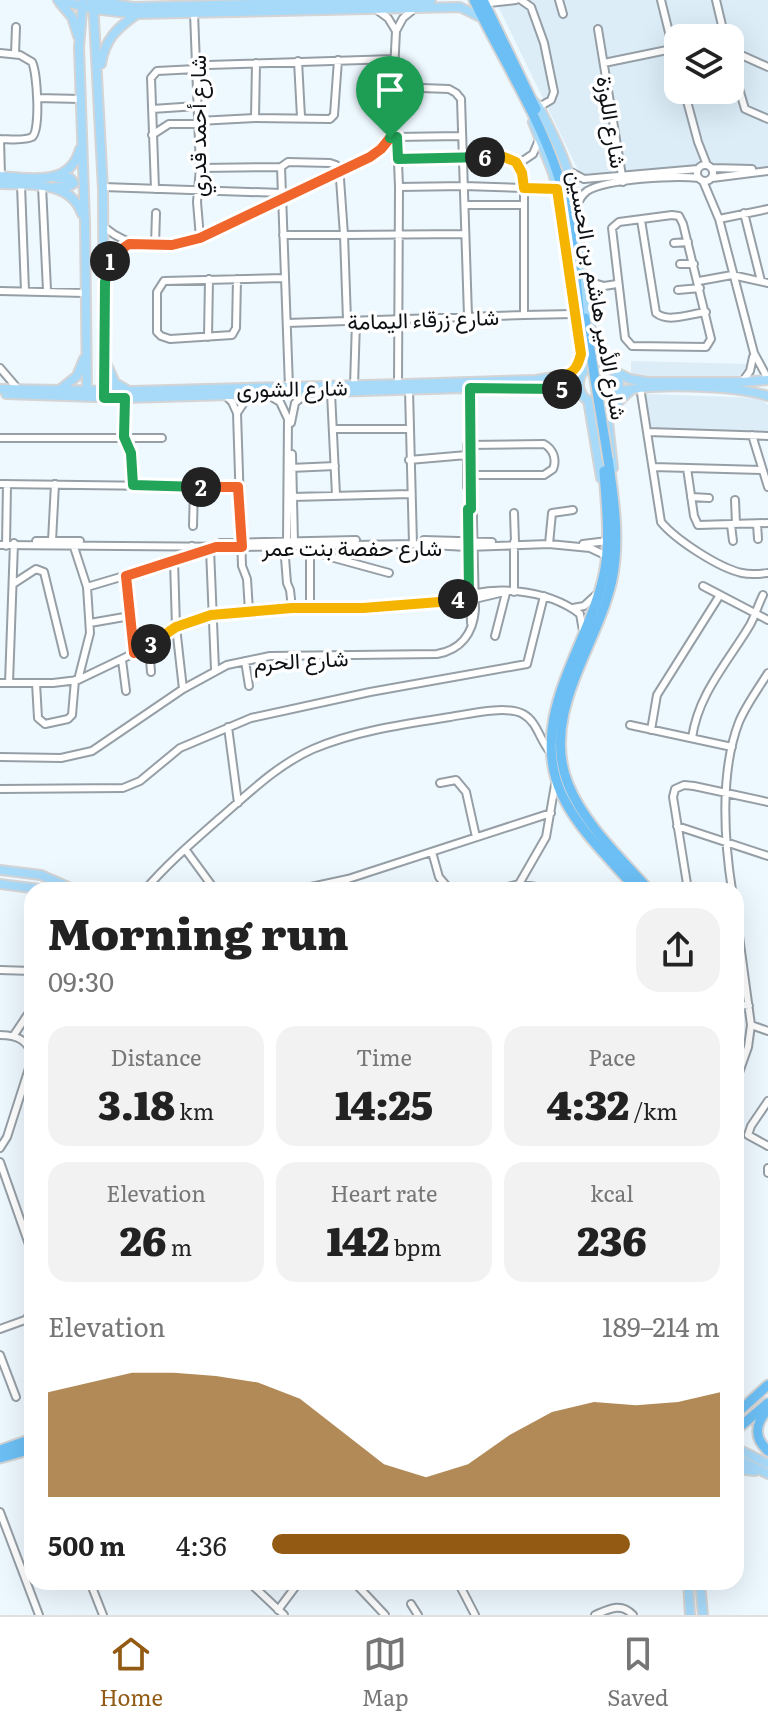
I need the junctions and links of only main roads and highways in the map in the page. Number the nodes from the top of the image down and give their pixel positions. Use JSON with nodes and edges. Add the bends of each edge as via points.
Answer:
{"nodes":[{"id":1,"x":57,"y":0,"type":"edge"},
{"id":2,"x":431,"y":0,"type":"edge"},
{"id":3,"x":474,"y":0,"type":"edge"},
{"id":4,"x":362,"y":1,"type":"edge"},
{"id":5,"x":384,"y":1,"type":"edge"},
{"id":6,"x":93,"y":2,"type":"edge"},
{"id":7,"x":116,"y":2,"type":"edge"},
{"id":8,"x":82,"y":4,"type":"edge"},
{"id":9,"x":460,"y":4,"type":"edge"},
{"id":10,"x":486,"y":6,"type":"edge"},
{"id":11,"x":137,"y":14,"type":"junction"},
{"id":12,"x":95,"y":37,"type":"junction"},
{"id":13,"x":80,"y":42,"type":"junction"},
{"id":14,"x":98,"y":77,"type":"junction"},
{"id":15,"x":534,"y":107,"type":"junction"},
{"id":16,"x":83,"y":140,"type":"junction"},
{"id":17,"x":0,"y":179,"type":"edge"},
{"id":18,"x":55,"y":183,"type":"junction"},
{"id":19,"x":85,"y":224,"type":"junction"},
{"id":20,"x":580,"y":317,"type":"junction"},
{"id":21,"x":104,"y":328,"type":"junction"},
{"id":22,"x":86,"y":329,"type":"junction"},
{"id":23,"x":596,"y":349,"type":"junction"},
{"id":24,"x":581,"y":350,"type":"junction"},
{"id":25,"x":86,"y":355,"type":"junction"},
{"id":26,"x":105,"y":359,"type":"junction"},
{"id":27,"x":604,"y":364,"type":"junction"},
{"id":28,"x":584,"y":371,"type":"junction"},
{"id":29,"x":614,"y":371,"type":"junction"},
{"id":30,"x":565,"y":376,"type":"junction"},
{"id":31,"x":768,"y":380,"type":"edge"},
{"id":32,"x":634,"y":386,"type":"junction"},
{"id":33,"x":60,"y":389,"type":"junction"},
{"id":34,"x":562,"y":389,"type":"junction"},
{"id":35,"x":0,"y":391,"type":"edge"},
{"id":36,"x":580,"y":391,"type":"junction"},
{"id":37,"x":87,"y":393,"type":"junction"},
{"id":38,"x":104,"y":394,"type":"junction"},
{"id":39,"x":128,"y":394,"type":"junction"},
{"id":40,"x":614,"y":396,"type":"junction"},
{"id":41,"x":766,"y":397,"type":"edge"},
{"id":42,"x":588,"y":400,"type":"junction"},
{"id":43,"x":609,"y":420,"type":"junction"},
{"id":44,"x":594,"y":425,"type":"junction"},
{"id":45,"x":610,"y":500,"type":"junction"},
{"id":46,"x":0,"y":870,"type":"edge"},
{"id":47,"x":57,"y":882,"type":"edge"},
{"id":48,"x":630,"y":882,"type":"edge"},
{"id":49,"x":642,"y":882,"type":"edge"},
{"id":50,"x":0,"y":884,"type":"edge"},
{"id":51,"x":24,"y":887,"type":"edge"},
{"id":52,"x":766,"y":1387,"type":"edge"},
{"id":53,"x":744,"y":1399,"type":"edge"},
{"id":54,"x":768,"y":1403,"type":"edge"},
{"id":55,"x":744,"y":1407,"type":"edge"},
{"id":56,"x":768,"y":1409,"type":"edge"},
{"id":57,"x":744,"y":1423,"type":"edge"},
{"id":58,"x":24,"y":1444,"type":"edge"},
{"id":59,"x":24,"y":1451,"type":"edge"},
{"id":60,"x":768,"y":1451,"type":"edge"},
{"id":61,"x":744,"y":1454,"type":"edge"},
{"id":62,"x":2,"y":1456,"type":"edge"},
{"id":63,"x":744,"y":1461,"type":"edge"},
{"id":64,"x":744,"y":1469,"type":"edge"},
{"id":65,"x":766,"y":1470,"type":"edge"},
{"id":66,"x":688,"y":1590,"type":"edge"},
{"id":67,"x":701,"y":1590,"type":"edge"},
{"id":68,"x":690,"y":1615,"type":"edge"},
{"id":69,"x":703,"y":1615,"type":"edge"}],
"edges":[{"from":1,"to":8,"type":"main road"},
{"from":1,"to":13,"type":"main road","via":[[72,17]]},
{"from":2,"to":5,"type":"main road"},
{"from":3,"to":10,"type":"highway","name":"شارع الأمير هاشم بن الحسين"},
{"from":4,"to":5,"type":"main road"},
{"from":4,"to":7,"type":"main road","via":[[147,7]]},
{"from":6,"to":7,"type":"main road"},
{"from":6,"to":8,"type":"main road"},
{"from":6,"to":11,"type":"main road"},
{"from":6,"to":12,"type":"main road"},
{"from":8,"to":13,"type":"main road"},
{"from":9,"to":10,"type":"main road"},
{"from":9,"to":11,"type":"main road"},
{"from":10,"to":15,"type":"highway","name":"شارع الأمير هاشم بن الحسين"},
{"from":11,"to":14,"type":"main road","via":[[108,40]]},
{"from":12,"to":13,"type":"main road","via":[[88,33]]},
{"from":12,"to":14,"type":"main road"},
{"from":13,"to":16,"type":"main road"},
{"from":14,"to":21,"type":"main road"},
{"from":15,"to":20,"type":"main road","name":"شارع الأمير هاشم بن الحسين","via":[[539,140],[557,189]]},
{"from":15,"to":20,"type":"highway","name":"شارع الأمير هاشم بن الحسين","via":[[566,185]]},
{"from":15,"to":23,"type":"main road","name":"شارع الأمير هاشم بن الحسين","via":[[567,170]]},
{"from":16,"to":18,"type":"main road","via":[[74,165]]},
{"from":16,"to":19,"type":"main road"},
{"from":17,"to":18,"type":"main road"},
{"from":17,"to":18,"type":"main road","via":[[21,185]]},
{"from":18,"to":19,"type":"main road","via":[[75,200]]},
{"from":19,"to":22,"type":"main road"},
{"from":20,"to":24,"type":"main road","name":"شارع الأمير هاشم بن الحسين"},
{"from":20,"to":45,"type":"highway","name":"شارع الأمير هاشم بن الحسين","bridge":true},
{"from":21,"to":22,"type":"main road"},
{"from":21,"to":26,"type":"main road"},
{"from":22,"to":25,"type":"main road"},
{"from":23,"to":24,"type":"main road","via":[[589,357]]},
{"from":23,"to":27,"type":"main road","name":"شارع الأمير هاشم بن الحسين"},
{"from":24,"to":28,"type":"main road","name":"شارع الأمير هاشم بن الحسين"},
{"from":24,"to":30,"type":"main road","via":[[579,363]]},
{"from":25,"to":33,"type":"main road","via":[[77,376]]},
{"from":25,"to":37,"type":"main road"},
{"from":26,"to":38,"type":"main road"},
{"from":26,"to":39,"type":"main road","via":[[115,383]]},
{"from":27,"to":28,"type":"main road"},
{"from":27,"to":29,"type":"main road"},
{"from":28,"to":30,"type":"main road","name":"شارع الشورى"},
{"from":28,"to":36,"type":"main road"},
{"from":29,"to":32,"type":"main road"},
{"from":29,"to":40,"type":"main road","via":[[619,385]]},
{"from":30,"to":34,"type":"main road","via":[[569,382]]},
{"from":30,"to":39,"type":"main road","name":"شارع الشورى"},
{"from":31,"to":32,"type":"main road"},
{"from":32,"to":40,"type":"main road"},
{"from":32,"to":41,"type":"main road","via":[[743,390]]},
{"from":32,"to":43,"type":"main road","via":[[617,402]]},
{"from":33,"to":35,"type":"main road","name":"شارع الشورى"},
{"from":33,"to":37,"type":"main road","name":"شارع الشورى"},
{"from":34,"to":36,"type":"main road","name":"شارع الشورى"},
{"from":34,"to":39,"type":"main road","name":"شارع الشورى"},
{"from":35,"to":37,"type":"main road","name":"شارع الشورى"},
{"from":36,"to":42,"type":"main road"},
{"from":37,"to":38,"type":"main road","name":"شارع الشورى"},
{"from":38,"to":39,"type":"main road","name":"شارع الشورى"},
{"from":40,"to":42,"type":"main road","via":[[604,403]]},
{"from":40,"to":43,"type":"main road","name":"شارع الأمير هاشم بن الحسين"},
{"from":42,"to":44,"type":"main road","name":"شارع الأمير هاشم بن الحسين"},
{"from":43,"to":44,"type":"main road","via":[[600,414]]},
{"from":43,"to":45,"type":"main road","name":"شارع الأمير هاشم بن الحسين","via":[[615,478]]},
{"from":44,"to":45,"type":"main road","name":"شارع الأمير هاشم بن الحسين"},
{"from":45,"to":48,"type":"highway","name":"شارع الأمير هاشم بن الحسين","via":[[599,592],[556,709],[551,754],[556,778],[579,823]]},
{"from":45,"to":49,"type":"highway","name":"شارع الأمير هاشم بن الحسين","via":[[613,576],[574,679],[560,756],[579,806]]},
{"from":46,"to":47,"type":"main road"},
{"from":50,"to":51,"type":"main road"},
{"from":52,"to":53,"type":"highway"},
{"from":52,"to":55,"type":"highway"},
{"from":54,"to":57,"type":"highway"},
{"from":56,"to":60,"type":"highway","via":[[757,1431]]},
{"from":58,"to":62,"type":"highway"},
{"from":59,"to":62,"type":"highway"},
{"from":61,"to":65,"type":"main road"},
{"from":63,"to":65,"type":"main road"},
{"from":64,"to":65,"type":"main road"},
{"from":66,"to":68,"type":"main road"},
{"from":67,"to":69,"type":"main road"}]}
